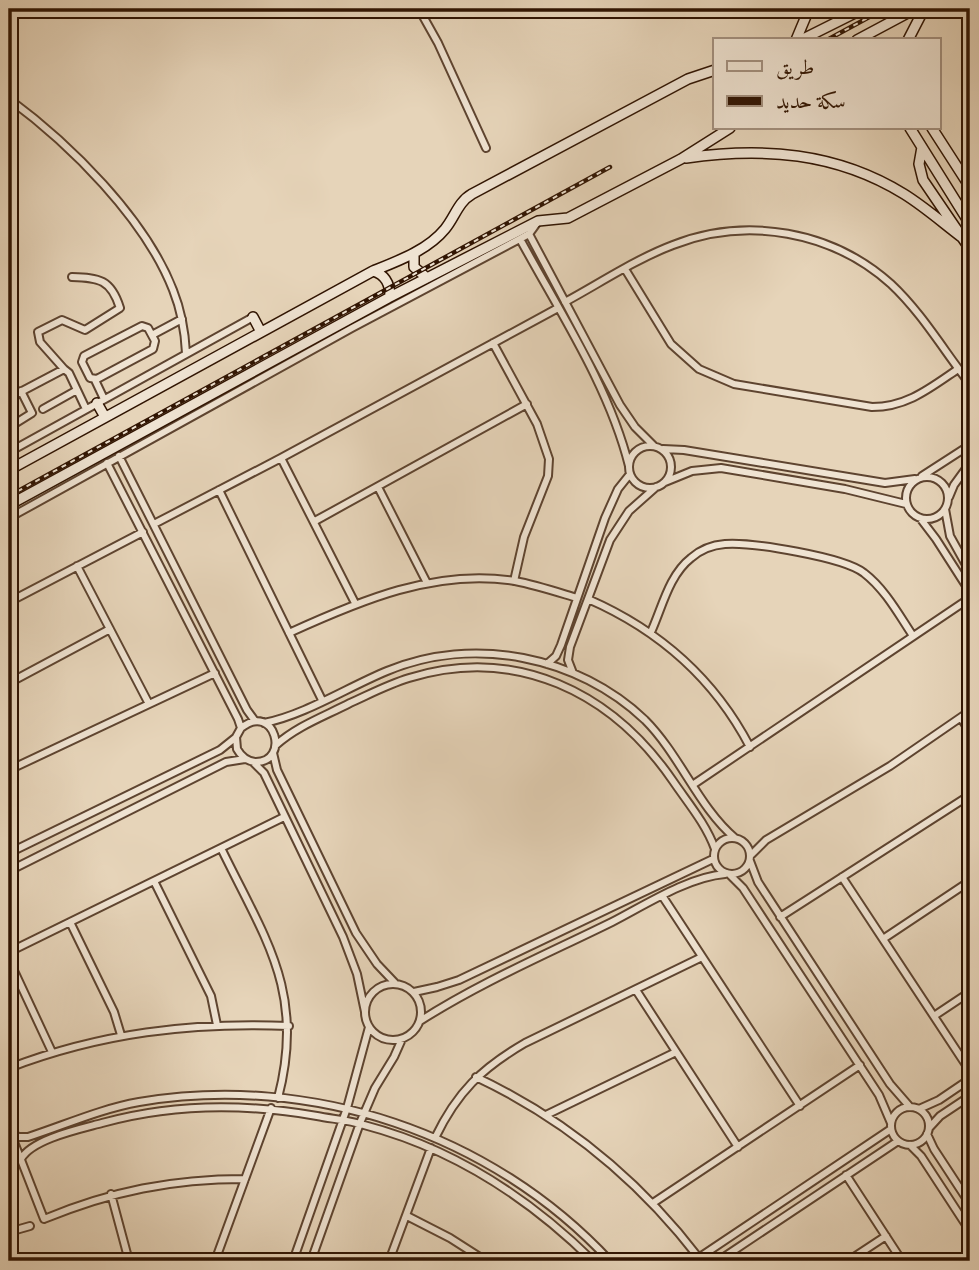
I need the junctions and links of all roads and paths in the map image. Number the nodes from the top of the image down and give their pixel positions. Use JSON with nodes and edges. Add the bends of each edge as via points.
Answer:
{"nodes":[{"id":1,"x":419,"y":9,"type":"edge"},
{"id":2,"x":809,"y":9,"type":"edge"},
{"id":3,"x":863,"y":9,"type":"edge"},
{"id":4,"x":915,"y":9,"type":"edge"},
{"id":5,"x":924,"y":9,"type":"edge"},
{"id":6,"x":797,"y":38,"type":"edge"},
{"id":7,"x":806,"y":38,"type":"edge"},
{"id":8,"x":861,"y":38,"type":"edge"},
{"id":9,"x":909,"y":38,"type":"edge"},
{"id":10,"x":713,"y":71,"type":"edge"},
{"id":11,"x":9,"y":99,"type":"edge"},
{"id":12,"x":727,"y":130,"type":"edge"},
{"id":13,"x":911,"y":130,"type":"edge"},
{"id":14,"x":933,"y":130,"type":"edge"},
{"id":15,"x":922,"y":147,"type":"junction"},
{"id":16,"x":486,"y":148,"type":"dead end"},
{"id":17,"x":681,"y":159,"type":"junction"},
{"id":18,"x":966,"y":175,"type":"edge"},
{"id":19,"x":970,"y":187,"type":"edge"},
{"id":20,"x":538,"y":221,"type":"junction"},
{"id":21,"x":970,"y":224,"type":"edge"},
{"id":22,"x":529,"y":234,"type":"junction"},
{"id":23,"x":520,"y":239,"type":"junction"},
{"id":24,"x":964,"y":239,"type":"junction"},
{"id":25,"x":970,"y":249,"type":"edge"},
{"id":26,"x":414,"y":254,"type":"junction"},
{"id":27,"x":625,"y":269,"type":"junction"},
{"id":28,"x":373,"y":271,"type":"junction"},
{"id":29,"x":72,"y":277,"type":"dead end"},
{"id":30,"x":428,"y":278,"type":"junction"},
{"id":31,"x":390,"y":297,"type":"junction"},
{"id":32,"x":565,"y":302,"type":"junction"},
{"id":33,"x":558,"y":308,"type":"junction"},
{"id":34,"x":253,"y":317,"type":"joint"},
{"id":35,"x":182,"y":319,"type":"junction"},
{"id":36,"x":261,"y":332,"type":"junction"},
{"id":37,"x":152,"y":335,"type":"junction"},
{"id":38,"x":494,"y":343,"type":"junction"},
{"id":39,"x":186,"y":353,"type":"junction"},
{"id":40,"x":64,"y":369,"type":"junction"},
{"id":41,"x":958,"y":369,"type":"junction"},
{"id":42,"x":95,"y":380,"type":"junction"},
{"id":43,"x":970,"y":384,"type":"edge"},
{"id":44,"x":77,"y":390,"type":"junction"},
{"id":45,"x":21,"y":391,"type":"junction"},
{"id":46,"x":9,"y":398,"type":"edge"},
{"id":47,"x":101,"y":401,"type":"junction"},
{"id":48,"x":527,"y":404,"type":"junction"},
{"id":49,"x":43,"y":409,"type":"dead end"},
{"id":50,"x":86,"y":409,"type":"junction"},
{"id":51,"x":9,"y":416,"type":"edge"},
{"id":52,"x":105,"y":417,"type":"junction"},
{"id":53,"x":970,"y":445,"type":"edge"},
{"id":54,"x":654,"y":446,"type":"junction"},
{"id":55,"x":663,"y":449,"type":"junction"},
{"id":56,"x":9,"y":452,"type":"edge"},
{"id":57,"x":119,"y":456,"type":"junction"},
{"id":58,"x":281,"y":458,"type":"junction"},
{"id":59,"x":107,"y":463,"type":"junction"},
{"id":60,"x":970,"y":463,"type":"edge"},
{"id":61,"x":629,"y":466,"type":"junction"},
{"id":62,"x":9,"y":470,"type":"edge"},
{"id":63,"x":630,"y":474,"type":"junction"},
{"id":64,"x":918,"y":478,"type":"junction"},
{"id":65,"x":665,"y":482,"type":"junction"},
{"id":66,"x":378,"y":487,"type":"junction"},
{"id":67,"x":656,"y":488,"type":"junction"},
{"id":68,"x":219,"y":490,"type":"junction"},
{"id":69,"x":137,"y":491,"type":"junction"},
{"id":70,"x":125,"y":498,"type":"junction"},
{"id":71,"x":948,"y":499,"type":"junction"},
{"id":72,"x":906,"y":503,"type":"junction"},
{"id":73,"x":9,"y":505,"type":"edge"},
{"id":74,"x":945,"y":509,"type":"junction"},
{"id":75,"x":9,"y":518,"type":"edge"},
{"id":76,"x":919,"y":518,"type":"junction"},
{"id":77,"x":314,"y":521,"type":"junction"},
{"id":78,"x":154,"y":524,"type":"junction"},
{"id":79,"x":143,"y":532,"type":"junction"},
{"id":80,"x":77,"y":566,"type":"junction"},
{"id":81,"x":970,"y":572,"type":"edge"},
{"id":82,"x":514,"y":581,"type":"junction"},
{"id":83,"x":426,"y":583,"type":"junction"},
{"id":84,"x":970,"y":593,"type":"edge"},
{"id":85,"x":577,"y":598,"type":"junction"},
{"id":86,"x":970,"y":598,"type":"edge"},
{"id":87,"x":588,"y":599,"type":"junction"},
{"id":88,"x":9,"y":602,"type":"edge"},
{"id":89,"x":355,"y":603,"type":"junction"},
{"id":90,"x":110,"y":629,"type":"junction"},
{"id":91,"x":651,"y":632,"type":"junction"},
{"id":92,"x":289,"y":633,"type":"junction"},
{"id":93,"x":914,"y":636,"type":"junction"},
{"id":94,"x":547,"y":663,"type":"junction"},
{"id":95,"x":215,"y":673,"type":"junction"},
{"id":96,"x":573,"y":673,"type":"junction"},
{"id":97,"x":9,"y":683,"type":"edge"},
{"id":98,"x":322,"y":700,"type":"junction"},
{"id":99,"x":149,"y":704,"type":"junction"},
{"id":100,"x":970,"y":712,"type":"edge"},
{"id":101,"x":961,"y":718,"type":"junction"},
{"id":102,"x":255,"y":721,"type":"junction"},
{"id":103,"x":264,"y":723,"type":"junction"},
{"id":104,"x":241,"y":727,"type":"junction"},
{"id":105,"x":970,"y":732,"type":"edge"},
{"id":106,"x":236,"y":737,"type":"junction"},
{"id":107,"x":276,"y":745,"type":"junction"},
{"id":108,"x":750,"y":747,"type":"junction"},
{"id":109,"x":273,"y":753,"type":"junction"},
{"id":110,"x":245,"y":759,"type":"junction"},
{"id":111,"x":253,"y":762,"type":"junction"},
{"id":112,"x":9,"y":770,"type":"edge"},
{"id":113,"x":694,"y":784,"type":"junction"},
{"id":114,"x":970,"y":794,"type":"edge"},
{"id":115,"x":284,"y":817,"type":"junction"},
{"id":116,"x":736,"y":838,"type":"junction"},
{"id":117,"x":221,"y":848,"type":"junction"},
{"id":118,"x":715,"y":849,"type":"junction"},
{"id":119,"x":9,"y":853,"type":"edge"},
{"id":120,"x":713,"y":859,"type":"junction"},
{"id":121,"x":750,"y":859,"type":"junction"},
{"id":122,"x":9,"y":871,"type":"edge"},
{"id":123,"x":728,"y":874,"type":"junction"},
{"id":124,"x":842,"y":877,"type":"junction"},
{"id":125,"x":153,"y":881,"type":"junction"},
{"id":126,"x":970,"y":881,"type":"edge"},
{"id":127,"x":331,"y":883,"type":"junction"},
{"id":128,"x":319,"y":888,"type":"junction"},
{"id":129,"x":663,"y":897,"type":"junction"},
{"id":130,"x":780,"y":917,"type":"junction"},
{"id":131,"x":70,"y":922,"type":"junction"},
{"id":132,"x":883,"y":939,"type":"junction"},
{"id":133,"x":9,"y":952,"type":"edge"},
{"id":134,"x":702,"y":957,"type":"junction"},
{"id":135,"x":9,"y":960,"type":"edge"},
{"id":136,"x":395,"y":983,"type":"junction"},
{"id":137,"x":636,"y":990,"type":"junction"},
{"id":138,"x":414,"y":992,"type":"junction"},
{"id":139,"x":970,"y":992,"type":"edge"},
{"id":140,"x":365,"y":1013,"type":"junction"},
{"id":141,"x":934,"y":1016,"type":"junction"},
{"id":142,"x":420,"y":1021,"type":"junction"},
{"id":143,"x":217,"y":1025,"type":"junction"},
{"id":144,"x":289,"y":1026,"type":"junction"},
{"id":145,"x":369,"y":1027,"type":"junction"},
{"id":146,"x":121,"y":1035,"type":"junction"},
{"id":147,"x":402,"y":1039,"type":"junction"},
{"id":148,"x":52,"y":1052,"type":"junction"},
{"id":149,"x":676,"y":1052,"type":"junction"},
{"id":150,"x":860,"y":1065,"type":"junction"},
{"id":151,"x":9,"y":1068,"type":"edge"},
{"id":152,"x":970,"y":1071,"type":"edge"},
{"id":153,"x":476,"y":1077,"type":"junction"},
{"id":154,"x":970,"y":1079,"type":"edge"},
{"id":155,"x":970,"y":1096,"type":"edge"},
{"id":156,"x":278,"y":1098,"type":"junction"},
{"id":157,"x":800,"y":1105,"type":"junction"},
{"id":158,"x":910,"y":1107,"type":"junction"},
{"id":159,"x":271,"y":1108,"type":"junction"},
{"id":160,"x":347,"y":1108,"type":"junction"},
{"id":161,"x":919,"y":1109,"type":"junction"},
{"id":162,"x":365,"y":1113,"type":"junction"},
{"id":163,"x":546,"y":1115,"type":"junction"},
{"id":164,"x":343,"y":1121,"type":"junction"},
{"id":165,"x":360,"y":1123,"type":"junction"},
{"id":166,"x":891,"y":1126,"type":"junction"},
{"id":167,"x":10,"y":1131,"type":"edge"},
{"id":168,"x":44,"y":1131,"type":"junction"},
{"id":169,"x":928,"y":1131,"type":"junction"},
{"id":170,"x":435,"y":1138,"type":"junction"},
{"id":171,"x":48,"y":1141,"type":"junction"},
{"id":172,"x":898,"y":1141,"type":"junction"},
{"id":173,"x":910,"y":1145,"type":"junction"},
{"id":174,"x":737,"y":1147,"type":"junction"},
{"id":175,"x":431,"y":1148,"type":"junction"},
{"id":176,"x":21,"y":1159,"type":"junction"},
{"id":177,"x":846,"y":1175,"type":"junction"},
{"id":178,"x":245,"y":1179,"type":"junction"},
{"id":179,"x":111,"y":1194,"type":"junction"},
{"id":180,"x":653,"y":1203,"type":"junction"},
{"id":181,"x":970,"y":1205,"type":"edge"},
{"id":182,"x":407,"y":1216,"type":"junction"},
{"id":183,"x":30,"y":1226,"type":"dead end"},
{"id":184,"x":970,"y":1231,"type":"edge"},
{"id":185,"x":9,"y":1232,"type":"edge"},
{"id":186,"x":886,"y":1236,"type":"junction"},
{"id":187,"x":696,"y":1259,"type":"edge"},
{"id":188,"x":129,"y":1261,"type":"edge"},
{"id":189,"x":215,"y":1261,"type":"edge"},
{"id":190,"x":293,"y":1261,"type":"edge"},
{"id":191,"x":311,"y":1261,"type":"edge"},
{"id":192,"x":389,"y":1261,"type":"edge"},
{"id":193,"x":486,"y":1261,"type":"edge"},
{"id":194,"x":593,"y":1261,"type":"edge"},
{"id":195,"x":610,"y":1261,"type":"edge"},
{"id":196,"x":718,"y":1261,"type":"edge"},
{"id":197,"x":848,"y":1261,"type":"edge"},
{"id":198,"x":902,"y":1261,"type":"edge"}],
"edges":[{"from":1,"to":16,"type":"street"},
{"from":2,"to":6,"type":"main road"},
{"from":3,"to":7,"type":"main road"},
{"from":4,"to":8,"type":"main road"},
{"from":5,"to":9,"type":"main road"},
{"from":10,"to":26,"type":"main road","via":[[688,79],[472,194],[460,203],[445,229]]},
{"from":11,"to":35,"type":"street","via":[[64,144],[120,205],[162,266]]},
{"from":12,"to":17,"type":"main road"},
{"from":13,"to":15,"type":"main road"},
{"from":14,"to":18,"type":"main road"},
{"from":15,"to":21,"type":"main road"},
{"from":15,"to":24,"type":"main road","via":[[919,164],[923,180]]},
{"from":17,"to":20,"type":"main road","via":[[568,218]]},
{"from":17,"to":24,"type":"main road","via":[[773,152],[834,162],[903,194]]},
{"from":18,"to":19,"type":"main road"},
{"from":20,"to":22,"type":"street"},
{"from":20,"to":30,"type":"main road"},
{"from":22,"to":23,"type":"street"},
{"from":22,"to":32,"type":"street"},
{"from":23,"to":33,"type":"street"},
{"from":23,"to":57,"type":"street"},
{"from":24,"to":25,"type":"main road"},
{"from":26,"to":28,"type":"main road"},
{"from":26,"to":30,"type":"main road","via":[[414,267]]},
{"from":27,"to":32,"type":"street"},
{"from":27,"to":41,"type":"street","via":[[673,244],[724,231],[764,230],[803,236],[859,260],[891,285]]},
{"from":27,"to":41,"type":"street","via":[[671,344],[699,369],[734,384],[885,407],[911,400]]},
{"from":28,"to":31,"type":"main road","via":[[388,282]]},
{"from":28,"to":36,"type":"main road"},
{"from":29,"to":40,"type":"street","via":[[103,281],[120,308],[85,330],[62,320],[38,332],[40,342]]},
{"from":30,"to":31,"type":"main road"},
{"from":31,"to":73,"type":"main road"},
{"from":32,"to":54,"type":"street","via":[[620,405]]},
{"from":33,"to":38,"type":"street"},
{"from":33,"to":61,"type":"street","via":[[610,404]]},
{"from":34,"to":36,"type":"main road"},
{"from":34,"to":39,"type":"street"},
{"from":35,"to":37,"type":"street"},
{"from":35,"to":39,"type":"street"},
{"from":36,"to":52,"type":"main road"},
{"from":37,"to":42,"type":"street","via":[[153,349]]},
{"from":37,"to":42,"type":"street","via":[[140,326],[83,356],[83,364]]},
{"from":38,"to":48,"type":"street"},
{"from":38,"to":58,"type":"street"},
{"from":39,"to":47,"type":"street"},
{"from":40,"to":44,"type":"street"},
{"from":40,"to":45,"type":"street"},
{"from":41,"to":43,"type":"street"},
{"from":42,"to":47,"type":"street"},
{"from":44,"to":49,"type":"street"},
{"from":44,"to":50,"type":"street"},
{"from":45,"to":46,"type":"street"},
{"from":45,"to":51,"type":"street","via":[[32,413],[16,423]]},
{"from":47,"to":50,"type":"street"},
{"from":47,"to":52,"type":"main road"},
{"from":48,"to":66,"type":"street"},
{"from":48,"to":82,"type":"street","via":[[544,440],[549,468]]},
{"from":50,"to":56,"type":"street"},
{"from":52,"to":62,"type":"main road"},
{"from":53,"to":64,"type":"street"},
{"from":54,"to":55,"type":"street"},
{"from":54,"to":61,"type":"street","via":[[640,448]]},
{"from":55,"to":64,"type":"street","via":[[885,483]]},
{"from":55,"to":65,"type":"street","via":[[671,465]]},
{"from":57,"to":59,"type":"street"},
{"from":57,"to":69,"type":"street"},
{"from":58,"to":68,"type":"street"},
{"from":58,"to":77,"type":"street"},
{"from":59,"to":70,"type":"street"},
{"from":59,"to":75,"type":"street"},
{"from":60,"to":71,"type":"street"},
{"from":61,"to":63,"type":"street"},
{"from":63,"to":67,"type":"street","via":[[637,484]]},
{"from":63,"to":85,"type":"street","via":[[614,498]]},
{"from":64,"to":71,"type":"street","via":[[930,476],[943,484]]},
{"from":64,"to":72,"type":"street","via":[[906,490]]},
{"from":65,"to":67,"type":"street"},
{"from":65,"to":72,"type":"street","via":[[692,471],[721,468]]},
{"from":66,"to":77,"type":"street"},
{"from":66,"to":83,"type":"street"},
{"from":67,"to":87,"type":"street","via":[[619,524]]},
{"from":68,"to":78,"type":"street"},
{"from":68,"to":92,"type":"street"},
{"from":69,"to":70,"type":"street"},
{"from":69,"to":78,"type":"street"},
{"from":70,"to":79,"type":"street"},
{"from":71,"to":74,"type":"street"},
{"from":72,"to":76,"type":"street"},
{"from":74,"to":76,"type":"street","via":[[934,518]]},
{"from":74,"to":81,"type":"street","via":[[950,536]]},
{"from":76,"to":84,"type":"street"},
{"from":77,"to":89,"type":"street"},
{"from":78,"to":102,"type":"street"},
{"from":79,"to":80,"type":"street"},
{"from":79,"to":95,"type":"street"},
{"from":80,"to":88,"type":"street"},
{"from":80,"to":90,"type":"street"},
{"from":82,"to":83,"type":"street"},
{"from":82,"to":85,"type":"street"},
{"from":83,"to":89,"type":"street"},
{"from":85,"to":94,"type":"street","via":[[559,651]]},
{"from":86,"to":93,"type":"street"},
{"from":87,"to":91,"type":"street"},
{"from":87,"to":96,"type":"street","via":[[569,653]]},
{"from":89,"to":92,"type":"street"},
{"from":90,"to":97,"type":"street"},
{"from":90,"to":99,"type":"street"},
{"from":91,"to":93,"type":"street","via":[[683,564],[704,550],[728,544],[853,566],[874,582]]},
{"from":91,"to":108,"type":"street","via":[[706,681]]},
{"from":92,"to":98,"type":"street"},
{"from":93,"to":108,"type":"street"},
{"from":94,"to":96,"type":"street"},
{"from":94,"to":98,"type":"street","via":[[486,653],[436,657],[388,670]]},
{"from":95,"to":99,"type":"street"},
{"from":95,"to":104,"type":"street"},
{"from":96,"to":113,"type":"street","via":[[644,719]]},
{"from":98,"to":103,"type":"street"},
{"from":99,"to":112,"type":"street"},
{"from":100,"to":101,"type":"street"},
{"from":101,"to":105,"type":"street"},
{"from":101,"to":121,"type":"street","via":[[880,773],[766,840]]},
{"from":102,"to":103,"type":"street"},
{"from":102,"to":104,"type":"street"},
{"from":103,"to":107,"type":"street","via":[[271,728]]},
{"from":104,"to":106,"type":"street"},
{"from":106,"to":110,"type":"street","via":[[237,749]]},
{"from":106,"to":119,"type":"street","via":[[220,750]]},
{"from":107,"to":109,"type":"street"},
{"from":107,"to":118,"type":"street","via":[[296,729],[410,678],[453,669],[519,672],[581,694],[634,732],[662,765]]},
{"from":108,"to":113,"type":"street"},
{"from":109,"to":111,"type":"street"},
{"from":109,"to":127,"type":"street"},
{"from":110,"to":111,"type":"street"},
{"from":110,"to":122,"type":"street","via":[[226,762]]},
{"from":111,"to":115,"type":"street","via":[[264,773]]},
{"from":113,"to":116,"type":"street","via":[[720,824]]},
{"from":114,"to":124,"type":"street"},
{"from":115,"to":117,"type":"street"},
{"from":115,"to":128,"type":"street"},
{"from":116,"to":118,"type":"street","via":[[725,839]]},
{"from":116,"to":121,"type":"street","via":[[747,846]]},
{"from":117,"to":125,"type":"street"},
{"from":117,"to":144,"type":"street","via":[[275,959]]},
{"from":118,"to":120,"type":"street"},
{"from":120,"to":123,"type":"street","via":[[717,868]]},
{"from":120,"to":138,"type":"street","via":[[459,980]]},
{"from":121,"to":123,"type":"street","via":[[744,870]]},
{"from":121,"to":130,"type":"street","via":[[755,877]]},
{"from":123,"to":129,"type":"street","via":[[705,878]]},
{"from":123,"to":150,"type":"street","via":[[743,888]]},
{"from":124,"to":130,"type":"street"},
{"from":124,"to":132,"type":"street"},
{"from":125,"to":131,"type":"street"},
{"from":125,"to":143,"type":"street","via":[[211,996]]},
{"from":126,"to":132,"type":"street"},
{"from":127,"to":128,"type":"street"},
{"from":127,"to":136,"type":"street","via":[[362,944]]},
{"from":128,"to":140,"type":"street","via":[[350,955]]},
{"from":129,"to":134,"type":"street"},
{"from":129,"to":142,"type":"street","via":[[472,990]]},
{"from":130,"to":158,"type":"street","via":[[890,1084]]},
{"from":131,"to":133,"type":"street"},
{"from":131,"to":146,"type":"street"},
{"from":132,"to":141,"type":"street"},
{"from":134,"to":137,"type":"street"},
{"from":134,"to":157,"type":"street"},
{"from":135,"to":148,"type":"street"},
{"from":136,"to":138,"type":"street"},
{"from":136,"to":140,"type":"street","via":[[376,989],[366,1002]]},
{"from":137,"to":149,"type":"street"},
{"from":137,"to":153,"type":"street","via":[[525,1043]]},
{"from":138,"to":142,"type":"street","via":[[421,1005]]},
{"from":139,"to":141,"type":"street"},
{"from":140,"to":145,"type":"street"},
{"from":141,"to":152,"type":"street"},
{"from":142,"to":147,"type":"street"},
{"from":143,"to":144,"type":"street"},
{"from":143,"to":146,"type":"street"},
{"from":144,"to":156,"type":"street"},
{"from":145,"to":147,"type":"street","via":[[386,1039]]},
{"from":145,"to":160,"type":"street"},
{"from":146,"to":148,"type":"street"},
{"from":147,"to":162,"type":"street"},
{"from":148,"to":151,"type":"street"},
{"from":149,"to":163,"type":"street"},
{"from":149,"to":174,"type":"street"},
{"from":150,"to":157,"type":"street"},
{"from":150,"to":166,"type":"street","via":[[885,1103]]},
{"from":153,"to":163,"type":"street"},
{"from":153,"to":170,"type":"street","via":[[459,1096]]},
{"from":154,"to":161,"type":"street"},
{"from":155,"to":169,"type":"street","via":[[940,1116]]},
{"from":156,"to":160,"type":"street"},
{"from":156,"to":168,"type":"street","via":[[172,1097],[101,1111]]},
{"from":157,"to":174,"type":"street"},
{"from":158,"to":161,"type":"street"},
{"from":158,"to":166,"type":"street","via":[[898,1111]]},
{"from":159,"to":164,"type":"street"},
{"from":159,"to":171,"type":"street","via":[[162,1111],[120,1118]]},
{"from":159,"to":178,"type":"street"},
{"from":160,"to":162,"type":"street"},
{"from":160,"to":164,"type":"street"},
{"from":161,"to":169,"type":"street","via":[[928,1121]]},
{"from":162,"to":165,"type":"street"},
{"from":162,"to":170,"type":"street"},
{"from":163,"to":180,"type":"street","via":[[598,1153]]},
{"from":164,"to":165,"type":"street"},
{"from":164,"to":190,"type":"street"},
{"from":165,"to":175,"type":"street"},
{"from":165,"to":191,"type":"street"},
{"from":166,"to":172,"type":"street"},
{"from":166,"to":187,"type":"street"},
{"from":167,"to":168,"type":"street","via":[[23,1138]]},
{"from":167,"to":176,"type":"street"},
{"from":168,"to":171,"type":"street"},
{"from":169,"to":173,"type":"street","via":[[917,1144]]},
{"from":169,"to":181,"type":"street","via":[[934,1149]]},
{"from":170,"to":195,"type":"street","via":[[534,1194]]},
{"from":171,"to":176,"type":"street","via":[[31,1147]]},
{"from":172,"to":173,"type":"street"},
{"from":172,"to":177,"type":"street"},
{"from":173,"to":184,"type":"street"},
{"from":174,"to":180,"type":"street"},
{"from":175,"to":182,"type":"street"},
{"from":175,"to":194,"type":"street","via":[[507,1189]]},
{"from":176,"to":179,"type":"street","via":[[44,1219]]},
{"from":177,"to":186,"type":"street"},
{"from":177,"to":196,"type":"street"},
{"from":178,"to":179,"type":"street","via":[[178,1181]]},
{"from":178,"to":189,"type":"street"},
{"from":179,"to":188,"type":"street"},
{"from":180,"to":187,"type":"street"},
{"from":182,"to":192,"type":"street"},
{"from":182,"to":193,"type":"street"},
{"from":183,"to":185,"type":"street"},
{"from":186,"to":197,"type":"street"},
{"from":186,"to":198,"type":"street"}]}
